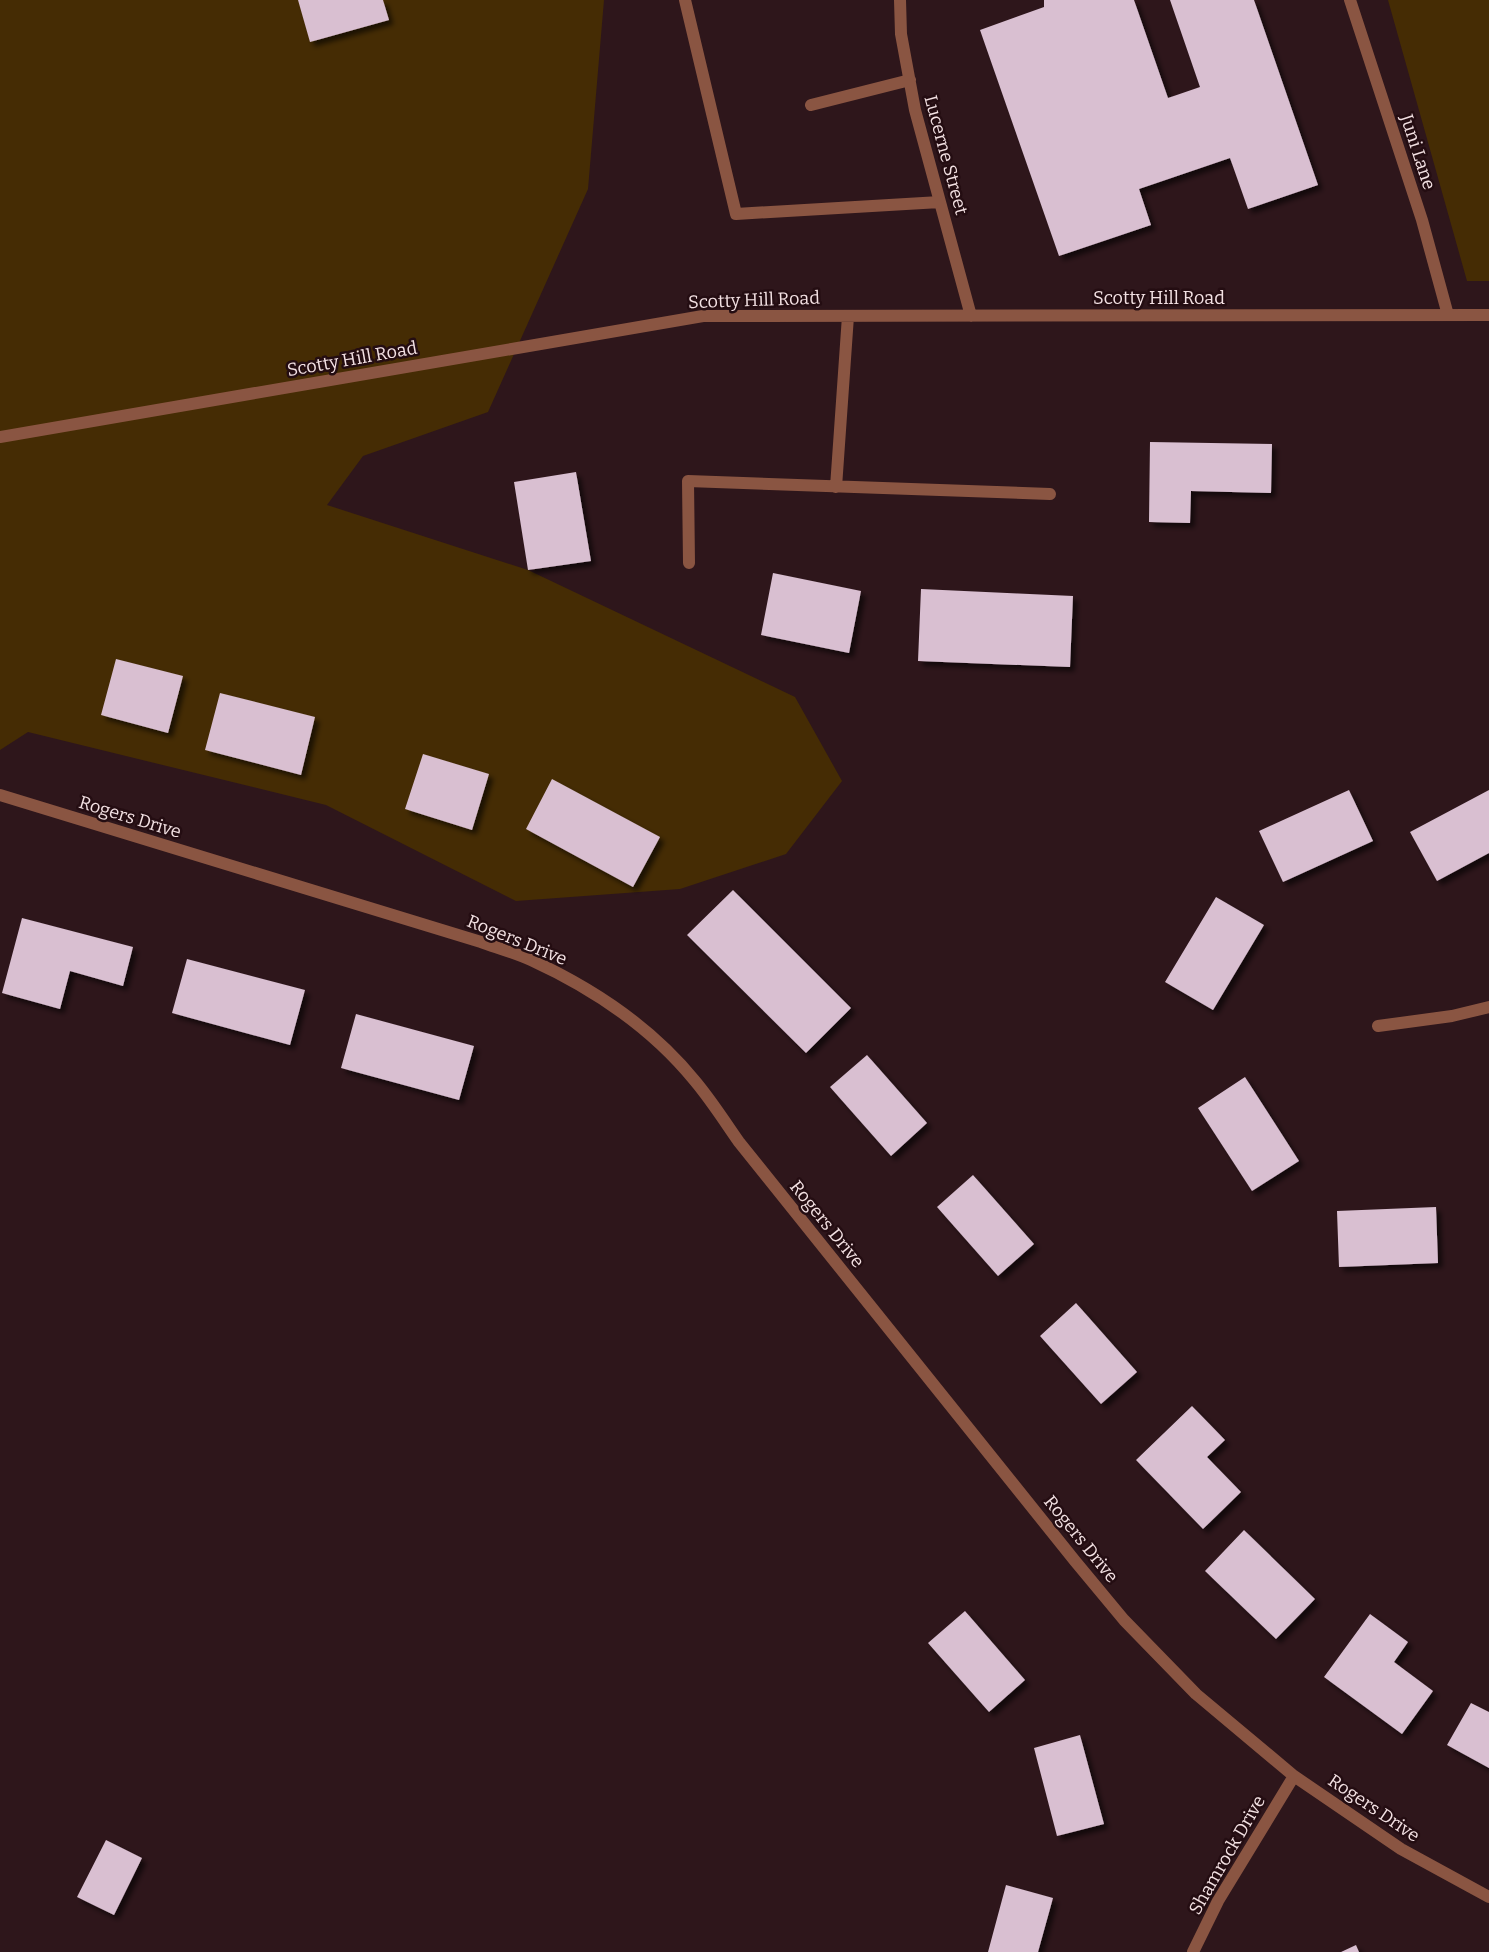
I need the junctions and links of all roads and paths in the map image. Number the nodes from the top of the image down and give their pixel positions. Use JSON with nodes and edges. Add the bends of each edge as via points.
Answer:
{"nodes":[{"id":1,"x":685,"y":0,"type":"edge"},
{"id":2,"x":900,"y":0,"type":"edge"},
{"id":3,"x":1350,"y":0,"type":"edge"},
{"id":4,"x":910,"y":80,"type":"junction"},
{"id":5,"x":811,"y":105,"type":"dead end"},
{"id":6,"x":940,"y":202,"type":"junction"},
{"id":7,"x":1489,"y":315,"type":"edge"},
{"id":8,"x":848,"y":316,"type":"junction"},
{"id":9,"x":971,"y":316,"type":"junction"},
{"id":10,"x":1448,"y":316,"type":"junction"},
{"id":11,"x":0,"y":437,"type":"edge"},
{"id":12,"x":836,"y":487,"type":"junction"},
{"id":13,"x":1050,"y":494,"type":"dead end"},
{"id":14,"x":689,"y":563,"type":"dead end"},
{"id":15,"x":0,"y":795,"type":"edge"},
{"id":16,"x":1489,"y":1007,"type":"edge"},
{"id":17,"x":1378,"y":1026,"type":"dead end"},
{"id":18,"x":1294,"y":1776,"type":"junction"},
{"id":19,"x":1489,"y":1897,"type":"edge"},
{"id":20,"x":1193,"y":1952,"type":"edge"}],
"edges":[{"from":1,"to":6,"type":"street","via":[[736,214]]},
{"from":2,"to":4,"type":"street","name":"Lucerne Street","via":[[901,34]]},
{"from":3,"to":10,"type":"street","name":"Juni Lane","via":[[1422,220]]},
{"from":4,"to":5,"type":"street"},
{"from":4,"to":6,"type":"street","name":"Lucerne Street"},
{"from":6,"to":9,"type":"street","name":"Lucerne Street"},
{"from":7,"to":10,"type":"street","name":"Scotty Hill Road"},
{"from":8,"to":9,"type":"street","name":"Scotty Hill Road"},
{"from":8,"to":11,"type":"street","name":"Scotty Hill Road","via":[[703,316]]},
{"from":8,"to":12,"type":"street"},
{"from":9,"to":10,"type":"street","name":"Scotty Hill Road"},
{"from":12,"to":13,"type":"street"},
{"from":12,"to":14,"type":"street","via":[[688,481]]},
{"from":15,"to":18,"type":"street","name":"Rogers Drive","via":[[530,959],[619,1010],[659,1043],[694,1080],[746,1150],[1124,1620],[1196,1694]]},
{"from":16,"to":17,"type":"street","via":[[1452,1016]]},
{"from":18,"to":19,"type":"street","name":"Rogers Drive","via":[[1401,1849]]},
{"from":18,"to":20,"type":"street","name":"Shamrock Drive","via":[[1218,1901]]}]}
